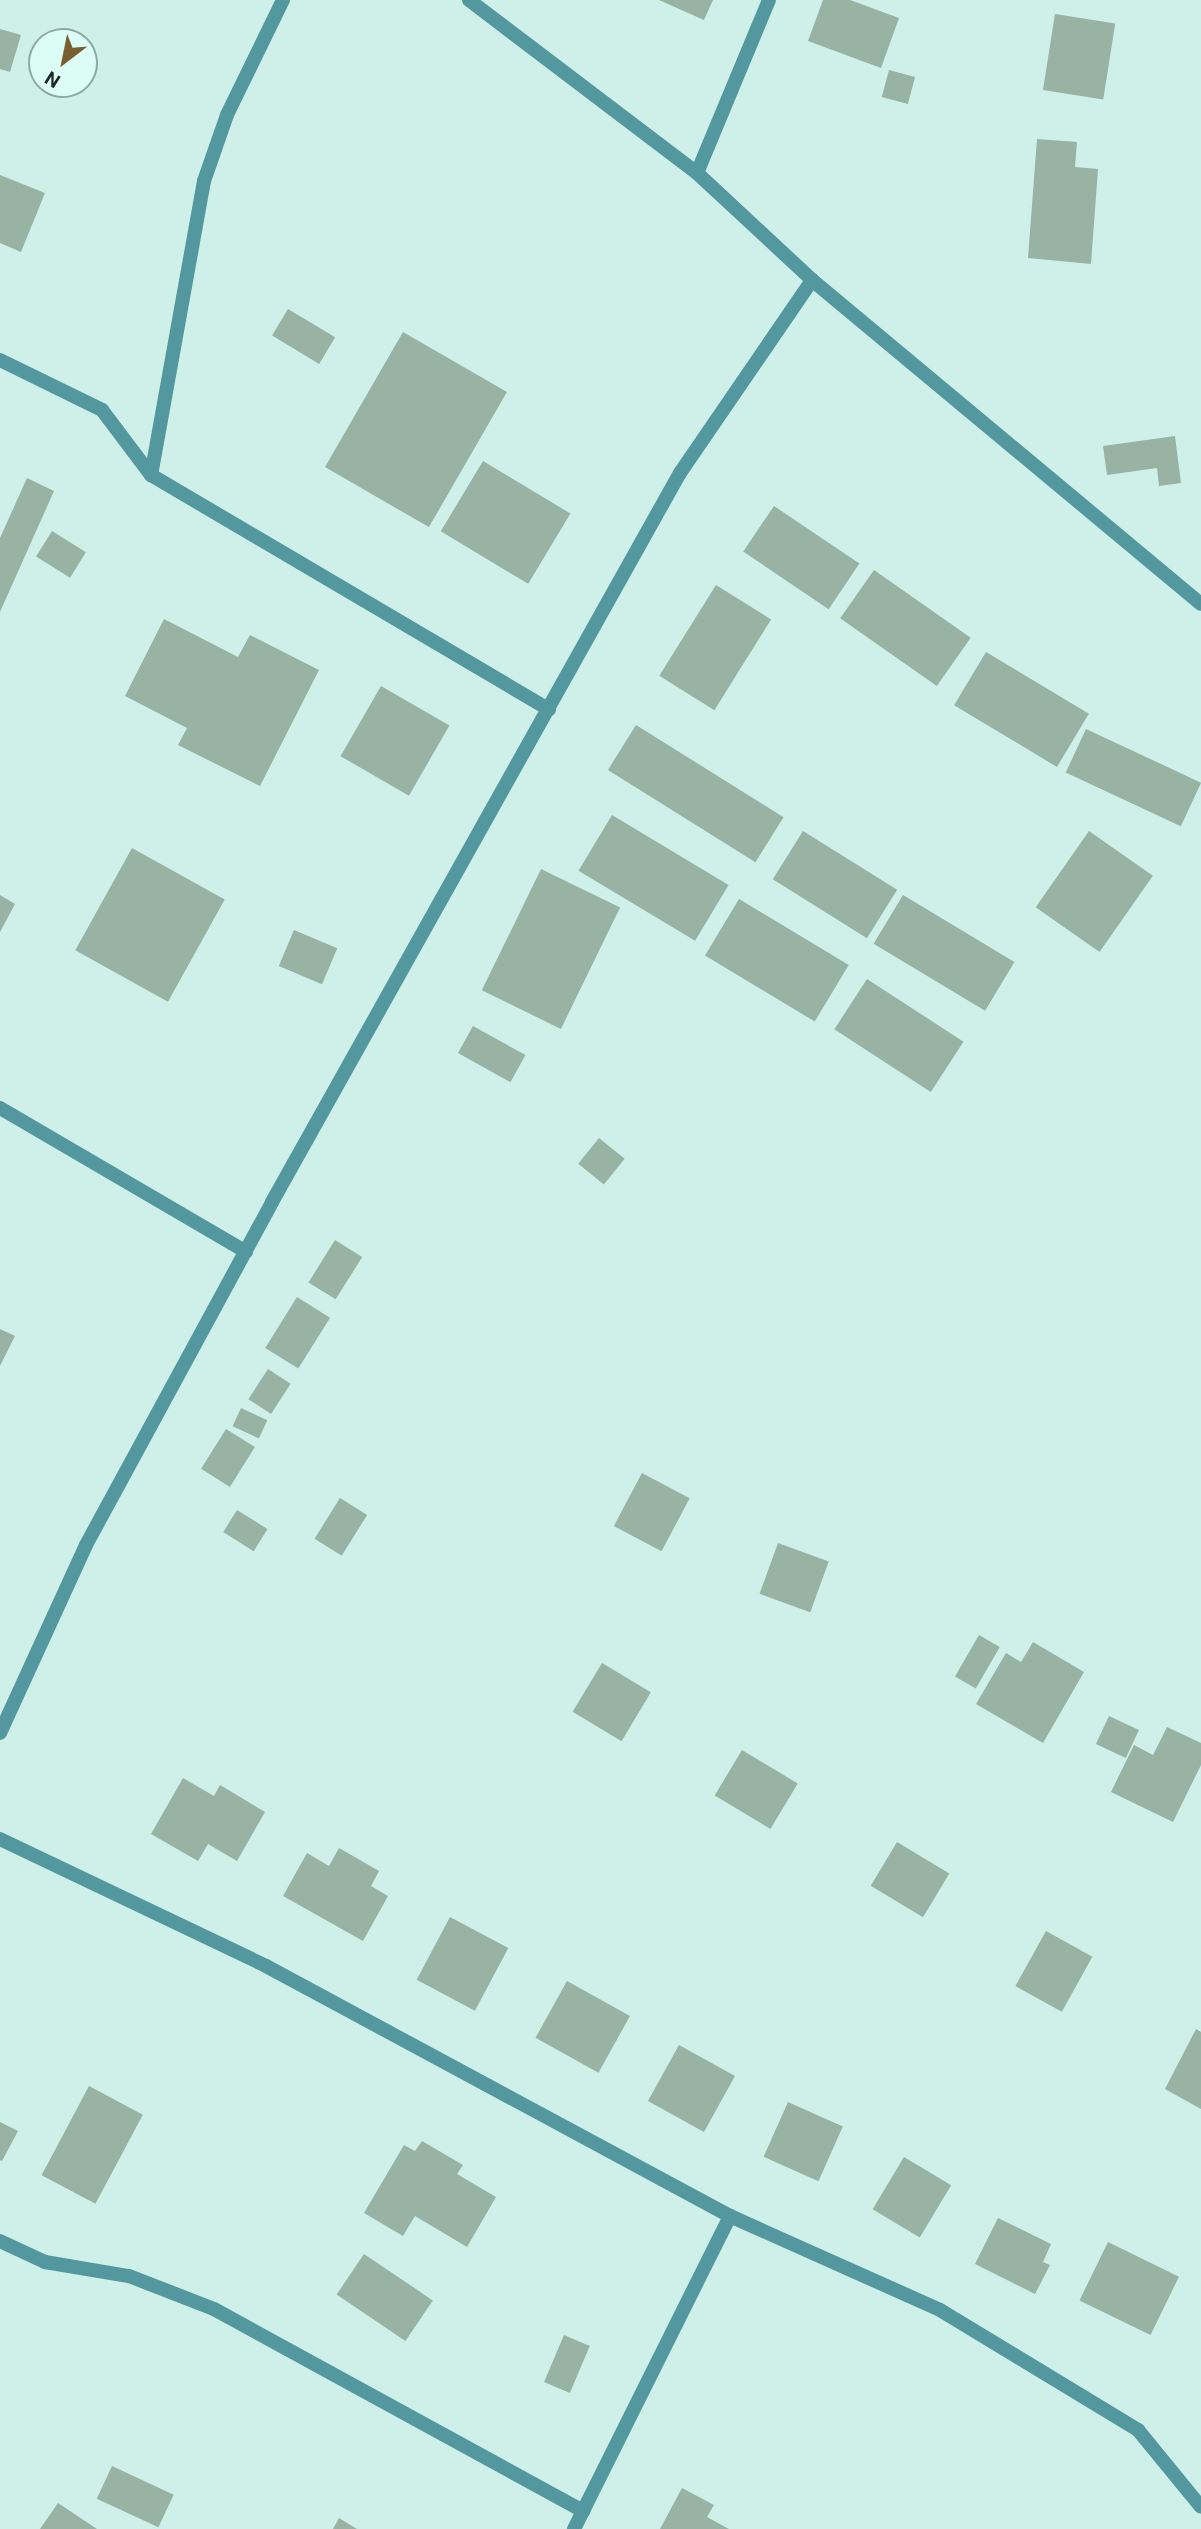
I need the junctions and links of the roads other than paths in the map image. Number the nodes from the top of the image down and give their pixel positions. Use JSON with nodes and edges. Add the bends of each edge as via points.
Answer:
{"nodes":[{"id":1,"x":283,"y":0,"type":"edge"},
{"id":2,"x":469,"y":0,"type":"edge"},
{"id":3,"x":769,"y":0,"type":"edge"},
{"id":4,"x":697,"y":173,"type":"junction"},
{"id":5,"x":812,"y":280,"type":"junction"},
{"id":6,"x":0,"y":360,"type":"edge"},
{"id":7,"x":151,"y":475,"type":"junction"},
{"id":8,"x":1201,"y":604,"type":"edge"},
{"id":9,"x":549,"y":709,"type":"junction"},
{"id":10,"x":0,"y":1108,"type":"edge"},
{"id":11,"x":246,"y":1252,"type":"junction"},
{"id":12,"x":0,"y":1733,"type":"edge"},
{"id":13,"x":0,"y":1839,"type":"edge"},
{"id":14,"x":730,"y":2216,"type":"junction"},
{"id":15,"x":0,"y":2241,"type":"edge"},
{"id":16,"x":1201,"y":2507,"type":"edge"},
{"id":17,"x":583,"y":2511,"type":"junction"},
{"id":18,"x":574,"y":2529,"type":"edge"}],
"edges":[{"from":1,"to":7,"type":"street","via":[[226,115],[204,181]]},
{"from":2,"to":4,"type":"street"},
{"from":3,"to":4,"type":"street"},
{"from":4,"to":5,"type":"street"},
{"from":5,"to":8,"type":"street"},
{"from":5,"to":9,"type":"street","via":[[680,473]]},
{"from":6,"to":7,"type":"street","via":[[102,410]]},
{"from":7,"to":9,"type":"street"},
{"from":9,"to":11,"type":"street"},
{"from":10,"to":11,"type":"street"},
{"from":11,"to":12,"type":"street","via":[[86,1545]]},
{"from":13,"to":14,"type":"street","via":[[266,1966]]},
{"from":14,"to":16,"type":"street","via":[[940,2311],[1068,2385],[1138,2430]]},
{"from":14,"to":17,"type":"street"},
{"from":15,"to":17,"type":"street","via":[[45,2263],[129,2276],[214,2309]]},
{"from":17,"to":18,"type":"street"}]}
